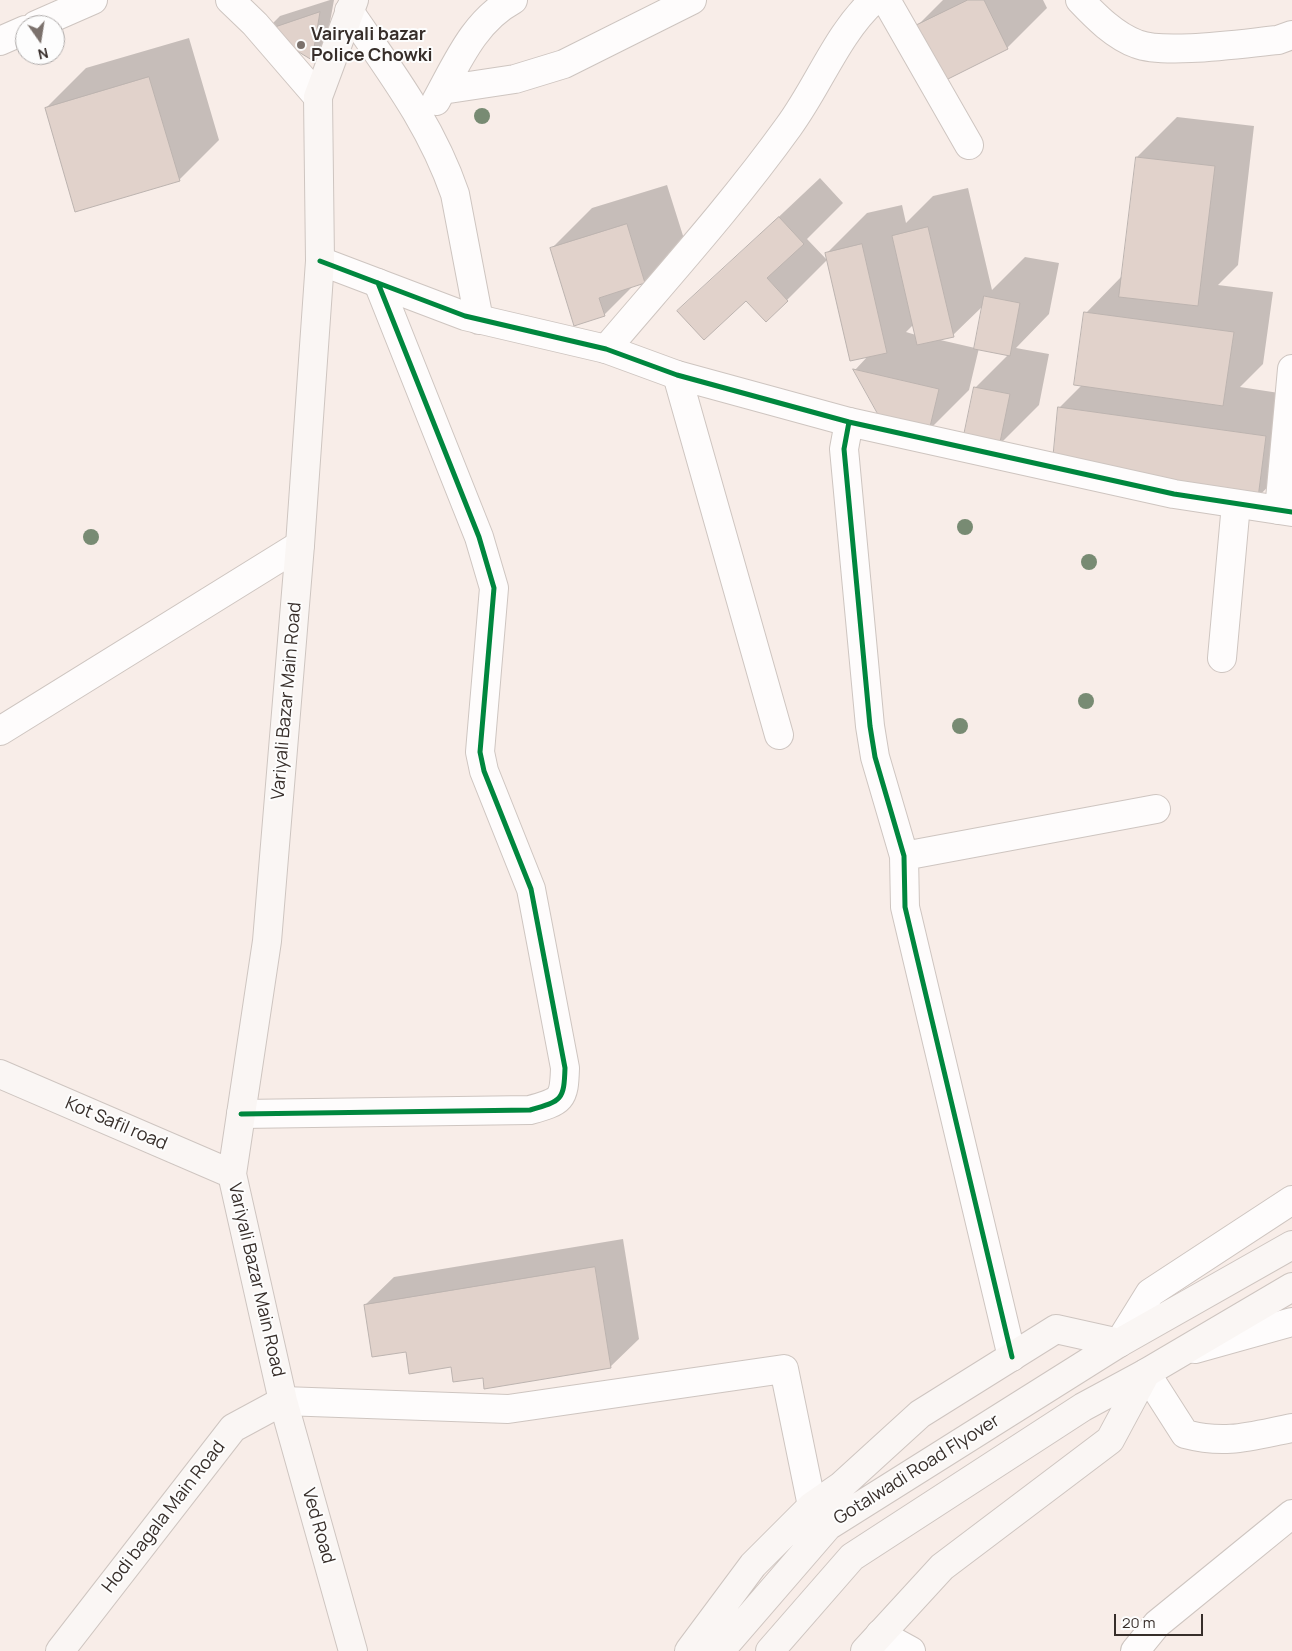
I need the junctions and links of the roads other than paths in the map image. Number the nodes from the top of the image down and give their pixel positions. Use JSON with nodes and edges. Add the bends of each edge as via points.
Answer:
{"nodes":[{"id":1,"x":93,"y":0,"type":"edge"},
{"id":2,"x":230,"y":0,"type":"edge"},
{"id":3,"x":513,"y":0,"type":"edge"},
{"id":4,"x":692,"y":0,"type":"edge"},
{"id":5,"x":874,"y":0,"type":"edge"},
{"id":6,"x":886,"y":0,"type":"edge"},
{"id":7,"x":1080,"y":0,"type":"edge"},
{"id":8,"x":352,"y":6,"type":"edge"},
{"id":9,"x":59,"y":15,"type":"edge"},
{"id":10,"x":15,"y":34,"type":"edge"},
{"id":11,"x":1292,"y":35,"type":"edge"},
{"id":12,"x":0,"y":41,"type":"edge"},
{"id":13,"x":442,"y":90,"type":"junction"},
{"id":14,"x":318,"y":97,"type":"junction"},
{"id":15,"x":424,"y":122,"type":"junction"},
{"id":16,"x":969,"y":145,"type":"dead end"},
{"id":17,"x":320,"y":261,"type":"junction"},
{"id":18,"x":378,"y":283,"type":"junction"},
{"id":19,"x":479,"y":320,"type":"junction"},
{"id":20,"x":606,"y":349,"type":"junction"},
{"id":21,"x":1292,"y":369,"type":"edge"},
{"id":22,"x":677,"y":375,"type":"junction"},
{"id":23,"x":849,"y":422,"type":"junction"},
{"id":24,"x":1236,"y":504,"type":"junction"},
{"id":25,"x":1285,"y":511,"type":"edge"},
{"id":26,"x":300,"y":545,"type":"junction"},
{"id":27,"x":1222,"y":658,"type":"dead end"},
{"id":28,"x":0,"y":731,"type":"edge"},
{"id":29,"x":779,"y":735,"type":"dead end"},
{"id":30,"x":1156,"y":809,"type":"dead end"},
{"id":31,"x":904,"y":856,"type":"junction"},
{"id":32,"x":0,"y":1074,"type":"edge"},
{"id":33,"x":241,"y":1114,"type":"junction"},
{"id":34,"x":232,"y":1174,"type":"junction"},
{"id":35,"x":1292,"y":1200,"type":"edge"},
{"id":36,"x":1292,"y":1245,"type":"edge"},
{"id":37,"x":1290,"y":1288,"type":"edge"},
{"id":38,"x":1292,"y":1322,"type":"edge"},
{"id":39,"x":1119,"y":1343,"type":"junction"},
{"id":40,"x":1177,"y":1354,"type":"junction"},
{"id":41,"x":1012,"y":1357,"type":"junction"},
{"id":42,"x":1146,"y":1373,"type":"junction"},
{"id":43,"x":283,"y":1400,"type":"junction"},
{"id":44,"x":1292,"y":1428,"type":"edge"},
{"id":45,"x":812,"y":1506,"type":"junction"},
{"id":46,"x":1292,"y":1514,"type":"edge"},
{"id":47,"x":873,"y":1643,"type":"edge"},
{"id":48,"x":60,"y":1651,"type":"edge"},
{"id":49,"x":353,"y":1651,"type":"edge"},
{"id":50,"x":689,"y":1651,"type":"edge"},
{"id":51,"x":720,"y":1651,"type":"edge"},
{"id":52,"x":770,"y":1651,"type":"edge"},
{"id":53,"x":911,"y":1651,"type":"edge"},
{"id":54,"x":1135,"y":1651,"type":"edge"}],
"edges":[{"from":1,"to":9,"type":"street"},
{"from":2,"to":14,"type":"street"},
{"from":3,"to":13,"type":"street","via":[[475,32]]},
{"from":4,"to":13,"type":"street","via":[[564,64],[515,79]]},
{"from":5,"to":20,"type":"street","via":[[853,24],[789,126]]},
{"from":6,"to":16,"type":"street"},
{"from":7,"to":11,"type":"street","via":[[1117,33],[1137,45],[1163,49],[1278,40]]},
{"from":8,"to":14,"type":"main road","name":"Variyali Bazar Main Road"},
{"from":8,"to":15,"type":"street"},
{"from":10,"to":12,"type":"street"},
{"from":13,"to":15,"type":"street"},
{"from":14,"to":17,"type":"main road","name":"Variyali Bazar Main Road"},
{"from":15,"to":19,"type":"street","via":[[455,194]]},
{"from":17,"to":18,"type":"street"},
{"from":17,"to":26,"type":"main road","name":"Variyali Bazar Main Road"},
{"from":18,"to":19,"type":"street"},
{"from":18,"to":33,"type":"street","via":[[479,536],[494,588],[480,752],[484,771],[531,889],[565,1068],[564,1091],[554,1104],[530,1110]]},
{"from":19,"to":20,"type":"street"},
{"from":20,"to":22,"type":"street"},
{"from":21,"to":25,"type":"street"},
{"from":22,"to":23,"type":"street"},
{"from":22,"to":29,"type":"street"},
{"from":23,"to":24,"type":"street","via":[[1174,494]]},
{"from":23,"to":31,"type":"street","via":[[844,449],[870,726],[875,757]]},
{"from":24,"to":25,"type":"street"},
{"from":24,"to":27,"type":"street"},
{"from":26,"to":28,"type":"street"},
{"from":26,"to":33,"type":"main road","name":"Variyali Bazar Main Road","via":[[267,942]]},
{"from":30,"to":31,"type":"street"},
{"from":31,"to":41,"type":"street","via":[[905,907]]},
{"from":32,"to":34,"type":"main road","name":"Kot Safil road"},
{"from":33,"to":34,"type":"main road","name":"Variyali Bazar Main Road"},
{"from":34,"to":43,"type":"main road","name":"Variyali Bazar Main Road"},
{"from":35,"to":39,"type":"street","via":[[1150,1292]]},
{"from":36,"to":39,"type":"main road","name":"Gotalwadi Road Flyover"},
{"from":37,"to":40,"type":"main road","name":"Gotalwadi Road Flyover"},
{"from":38,"to":40,"type":"street"},
{"from":39,"to":41,"type":"main road","via":[[1056,1329]]},
{"from":39,"to":51,"type":"main road","name":"Gotalwadi Road Flyover","via":[[828,1526]]},
{"from":40,"to":42,"type":"main road","name":"Gotalwadi Road Flyover"},
{"from":41,"to":45,"type":"main road","via":[[920,1414],[841,1486]]},
{"from":42,"to":44,"type":"street","via":[[1185,1434],[1225,1441]]},
{"from":42,"to":47,"type":"main road","via":[[1110,1440],[942,1566]]},
{"from":42,"to":52,"type":"main road","name":"Gotalwadi Road Flyover","via":[[1082,1407],[852,1557]]},
{"from":43,"to":45,"type":"street","via":[[508,1409],[784,1369]]},
{"from":43,"to":48,"type":"main road","name":"Hodi bagala Main Road","via":[[233,1428]]},
{"from":43,"to":49,"type":"main road","name":"Ved Road"},
{"from":45,"to":50,"type":"main road","via":[[753,1565]]},
{"from":46,"to":54,"type":"street","via":[[1157,1624]]},
{"from":47,"to":53,"type":"street"}]}
